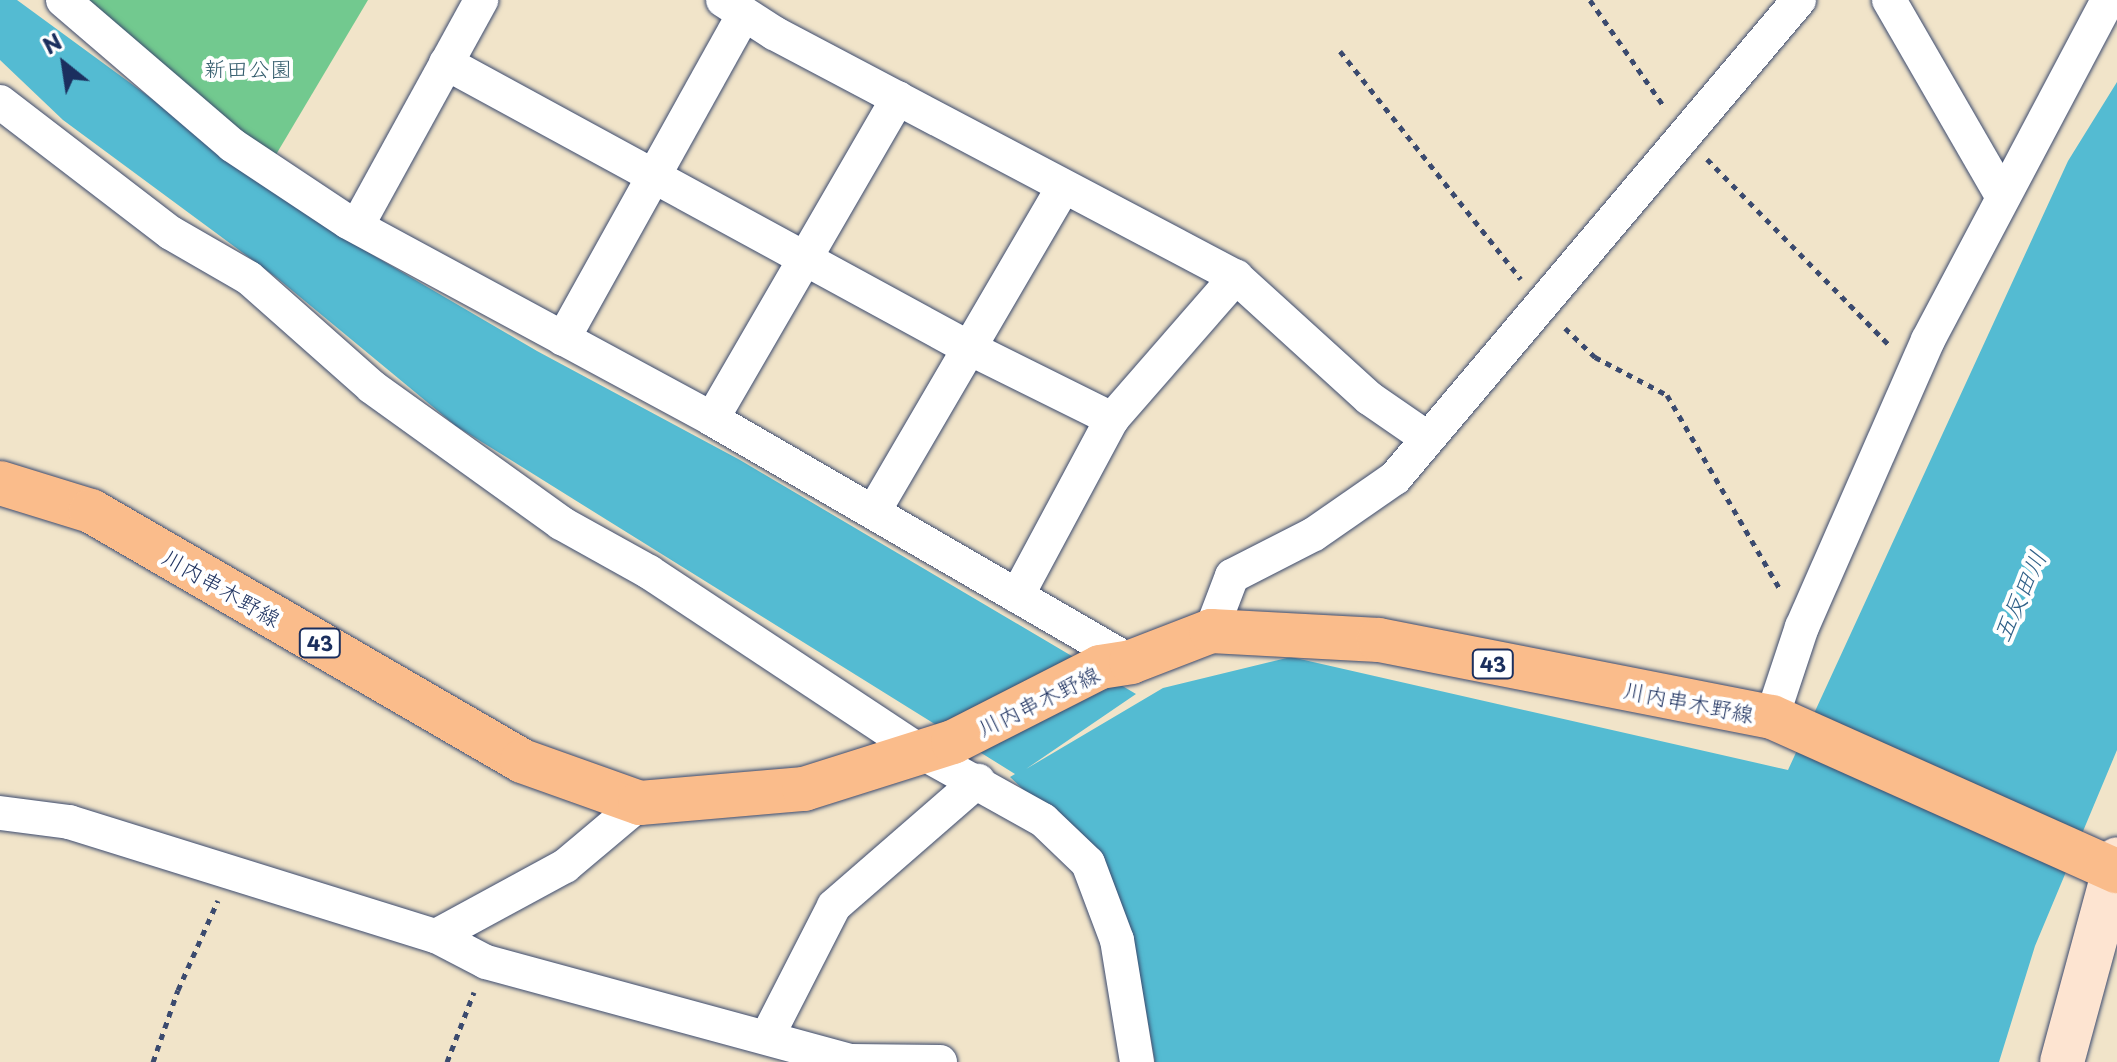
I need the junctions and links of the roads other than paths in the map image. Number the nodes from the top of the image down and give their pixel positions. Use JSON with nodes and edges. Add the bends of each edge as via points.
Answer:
{"nodes":[{"id":1,"x":63,"y":0,"type":"edge"},
{"id":2,"x":481,"y":0,"type":"edge"},
{"id":3,"x":1799,"y":0,"type":"edge"},
{"id":4,"x":1889,"y":0,"type":"edge"},
{"id":5,"x":2108,"y":0,"type":"edge"},
{"id":6,"x":734,"y":7,"type":"edge"},
{"id":7,"x":446,"y":63,"type":"junction"},
{"id":8,"x":898,"y":98,"type":"junction"},
{"id":9,"x":0,"y":102,"type":"edge"},
{"id":10,"x":655,"y":176,"type":"junction"},
{"id":11,"x":1063,"y":188,"type":"junction"},
{"id":12,"x":2002,"y":196,"type":"junction"},
{"id":13,"x":357,"y":226,"type":"junction"},
{"id":14,"x":804,"y":260,"type":"junction"},
{"id":15,"x":1236,"y":277,"type":"junction"},
{"id":16,"x":563,"y":339,"type":"junction"},
{"id":17,"x":969,"y":348,"type":"junction"},
{"id":18,"x":712,"y":419,"type":"junction"},
{"id":19,"x":1112,"y":419,"type":"junction"},
{"id":20,"x":1427,"y":438,"type":"junction"},
{"id":21,"x":0,"y":483,"type":"edge"},
{"id":22,"x":874,"y":511,"type":"junction"},
{"id":23,"x":1017,"y":596,"type":"junction"},
{"id":24,"x":1211,"y":631,"type":"junction"},
{"id":25,"x":1116,"y":665,"type":"junction"},
{"id":26,"x":1780,"y":721,"type":"junction"},
{"id":27,"x":936,"y":746,"type":"junction"},
{"id":28,"x":978,"y":781,"type":"junction"},
{"id":29,"x":640,"y":803,"type":"junction"},
{"id":30,"x":0,"y":813,"type":"edge"},
{"id":31,"x":2114,"y":865,"type":"edge"},
{"id":32,"x":436,"y":936,"type":"junction"},
{"id":33,"x":767,"y":1037,"type":"junction"},
{"id":34,"x":851,"y":1062,"type":"edge"},
{"id":35,"x":940,"y":1062,"type":"edge"},
{"id":36,"x":1137,"y":1062,"type":"edge"},
{"id":37,"x":2062,"y":1062,"type":"edge"}],
"edges":[{"from":1,"to":13,"type":"street","via":[[232,145]]},
{"from":2,"to":7,"type":"street"},
{"from":3,"to":20,"type":"street"},
{"from":4,"to":12,"type":"street"},
{"from":5,"to":12,"type":"street"},
{"from":6,"to":8,"type":"street"},
{"from":6,"to":10,"type":"street"},
{"from":7,"to":10,"type":"street"},
{"from":7,"to":13,"type":"street"},
{"from":8,"to":11,"type":"street"},
{"from":8,"to":14,"type":"street"},
{"from":9,"to":27,"type":"street","via":[[171,233],[249,278],[372,387],[561,523]]},
{"from":10,"to":14,"type":"street"},
{"from":10,"to":16,"type":"street"},
{"from":11,"to":15,"type":"street"},
{"from":11,"to":17,"type":"street"},
{"from":12,"to":26,"type":"street","via":[[1915,372],[1802,627]]},
{"from":13,"to":16,"type":"street"},
{"from":14,"to":17,"type":"street"},
{"from":14,"to":18,"type":"street"},
{"from":15,"to":19,"type":"street"},
{"from":15,"to":20,"type":"street","via":[[1369,398]]},
{"from":16,"to":18,"type":"street"},
{"from":17,"to":19,"type":"street"},
{"from":17,"to":22,"type":"street"},
{"from":18,"to":22,"type":"street"},
{"from":19,"to":23,"type":"street"},
{"from":20,"to":24,"type":"street","via":[[1395,478],[1314,534],[1232,576]]},
{"from":21,"to":29,"type":"main road","name":"川内串木野線","number":"43","via":[[91,511],[522,761]]},
{"from":22,"to":23,"type":"street"},
{"from":23,"to":25,"type":"street"},
{"from":24,"to":25,"type":"main road","name":"川内串木野線","number":"43"},
{"from":24,"to":26,"type":"main road","name":"川内串木野線","number":"43","via":[[1379,640]]},
{"from":25,"to":27,"type":"main road","name":"川内串木野線","number":"43"},
{"from":26,"to":31,"type":"main road","name":"川内串木野線","number":"43"},
{"from":27,"to":28,"type":"street"},
{"from":27,"to":29,"type":"main road","name":"川内串木野線","number":"43","via":[[804,789]]},
{"from":28,"to":33,"type":"street","via":[[834,906]]},
{"from":28,"to":36,"type":"street","via":[[1043,820],[1088,863],[1117,940]]},
{"from":29,"to":32,"type":"street","via":[[565,866]]},
{"from":30,"to":32,"type":"street","via":[[69,822]]},
{"from":31,"to":37,"type":"street"},
{"from":32,"to":33,"type":"street","via":[[486,962]]},
{"from":33,"to":34,"type":"street"},
{"from":34,"to":35,"type":"street"}]}
